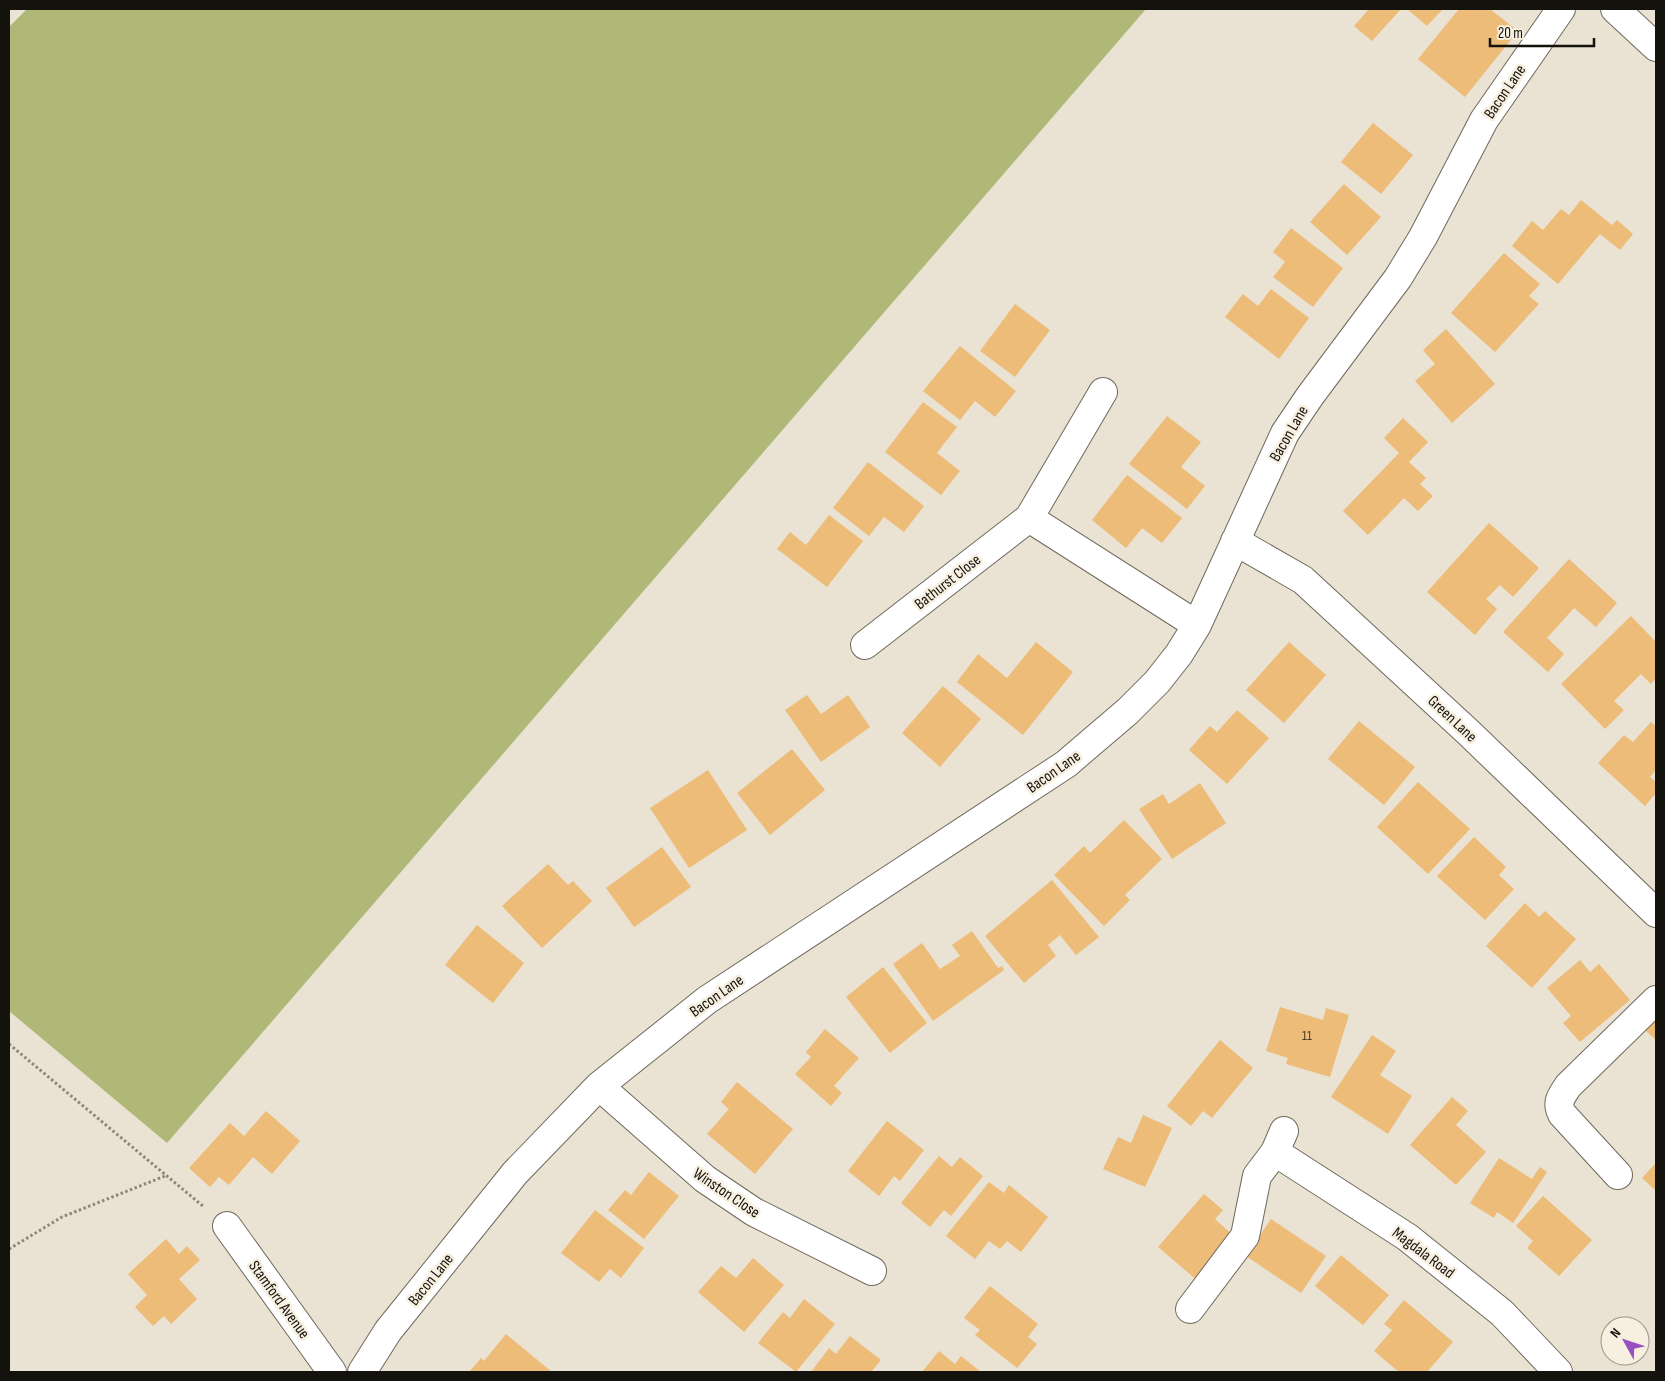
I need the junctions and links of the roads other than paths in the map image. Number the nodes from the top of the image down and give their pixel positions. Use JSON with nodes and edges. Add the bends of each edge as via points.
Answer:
{"nodes":[{"id":1,"x":1561,"y":9,"type":"edge"},
{"id":2,"x":1615,"y":9,"type":"edge"},
{"id":3,"x":1656,"y":47,"type":"edge"},
{"id":4,"x":1103,"y":392,"type":"dead end"},
{"id":5,"x":1029,"y":518,"type":"junction"},
{"id":6,"x":1235,"y":540,"type":"junction"},
{"id":7,"x":1196,"y":625,"type":"junction"},
{"id":8,"x":865,"y":645,"type":"dead end"},
{"id":9,"x":1656,"y":913,"type":"edge"},
{"id":10,"x":1656,"y":1000,"type":"edge"},
{"id":11,"x":599,"y":1086,"type":"junction"},
{"id":12,"x":1618,"y":1175,"type":"dead end"},
{"id":13,"x":227,"y":1226,"type":"road end"},
{"id":14,"x":872,"y":1270,"type":"dead end"},
{"id":15,"x":1190,"y":1309,"type":"dead end"},
{"id":16,"x":332,"y":1372,"type":"edge"},
{"id":17,"x":362,"y":1372,"type":"edge"},
{"id":18,"x":1558,"y":1372,"type":"edge"}],
"edges":[{"from":1,"to":6,"type":"street","name":"Bacon Lane","via":[[1484,120],[1398,278],[1285,433]]},
{"from":2,"to":3,"type":"street"},
{"from":4,"to":5,"type":"street","name":"Bathurst Close"},
{"from":5,"to":7,"type":"street"},
{"from":5,"to":8,"type":"street","name":"Bathurst Close"},
{"from":6,"to":7,"type":"street","name":"Bacon Lane"},
{"from":6,"to":9,"type":"street","name":"Green Lane","via":[[1303,580],[1468,732]]},
{"from":7,"to":11,"type":"street","name":"Bacon Lane","via":[[1180,654],[1157,682],[1066,764],[707,1000]]},
{"from":10,"to":12,"type":"street","via":[[1573,1081],[1558,1106]]},
{"from":11,"to":14,"type":"street","name":"Winston Close","via":[[705,1179],[754,1212]]},
{"from":11,"to":17,"type":"street","name":"Bacon Lane","via":[[515,1173],[388,1331]]},
{"from":13,"to":16,"type":"street","name":"Stamford Avenue"},
{"from":15,"to":18,"type":"street","name":"Magdala Road","via":[[1245,1236],[1257,1176],[1279,1142],[1407,1237],[1502,1313]]}]}
